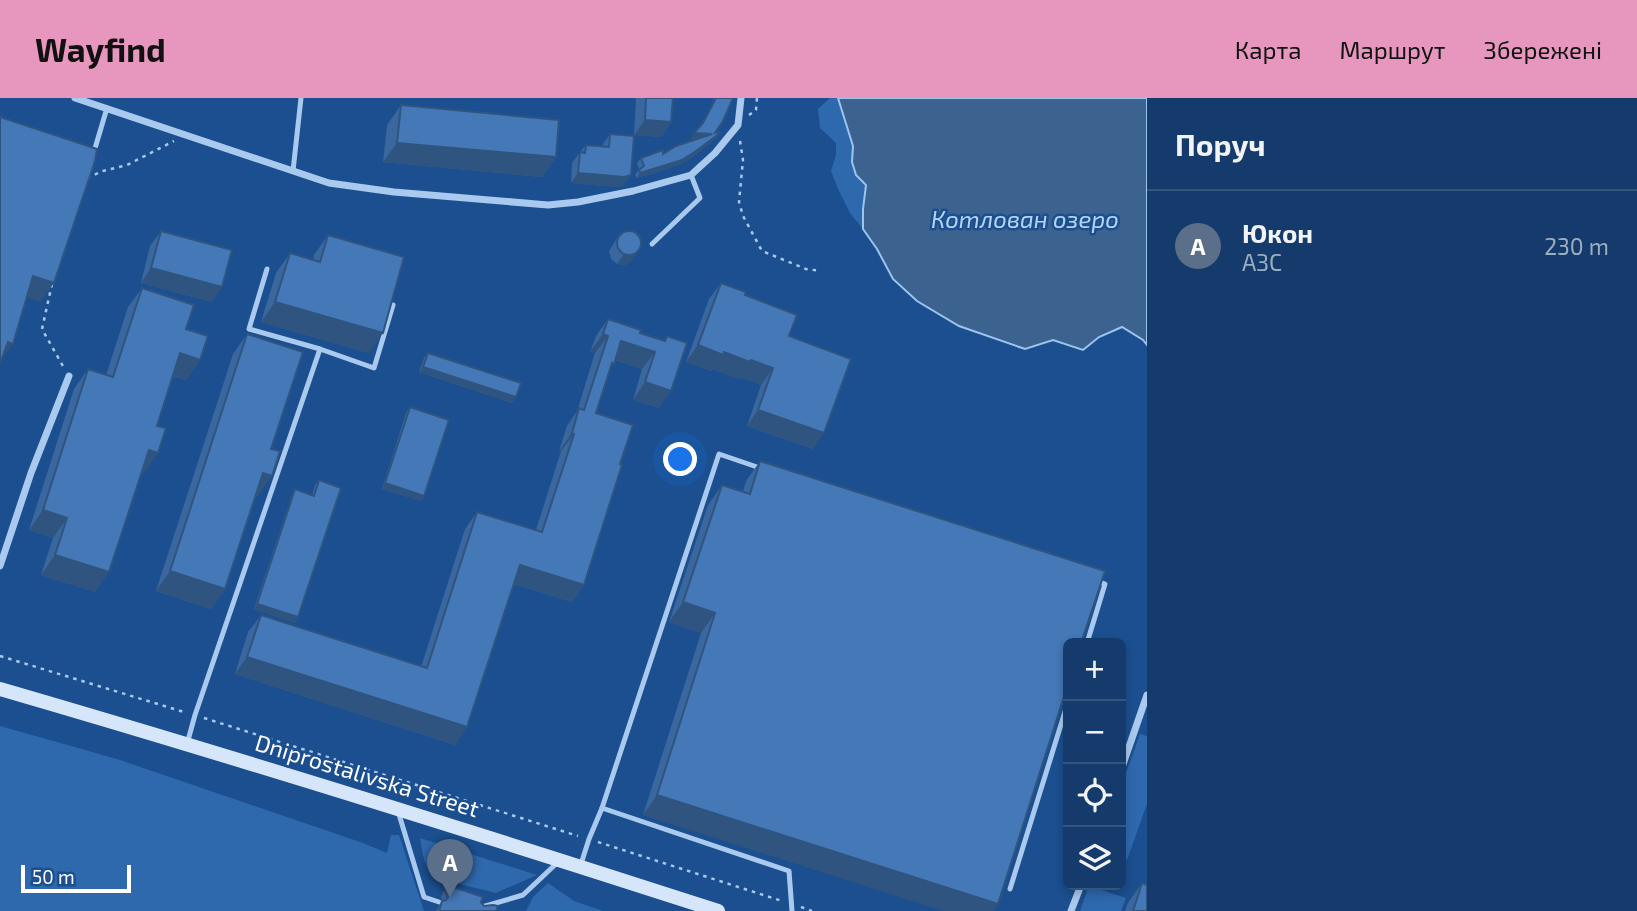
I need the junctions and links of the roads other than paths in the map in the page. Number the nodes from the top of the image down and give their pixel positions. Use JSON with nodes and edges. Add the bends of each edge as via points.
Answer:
{"nodes":[{"id":1,"x":75,"y":98,"type":"edge"},
{"id":2,"x":302,"y":98,"type":"edge"},
{"id":3,"x":741,"y":98,"type":"edge"},
{"id":4,"x":107,"y":108,"type":"junction"},
{"id":5,"x":293,"y":171,"type":"junction"},
{"id":6,"x":691,"y":175,"type":"junction"},
{"id":7,"x":86,"y":178,"type":"edge"},
{"id":8,"x":652,"y":244,"type":"dead end"},
{"id":9,"x":267,"y":269,"type":"dead end"},
{"id":10,"x":393,"y":305,"type":"edge"},
{"id":11,"x":320,"y":349,"type":"junction"},
{"id":12,"x":69,"y":376,"type":"road end"},
{"id":13,"x":770,"y":471,"type":"edge"},
{"id":14,"x":0,"y":566,"type":"edge"},
{"id":15,"x":1092,"y":580,"type":"edge"},
{"id":16,"x":1089,"y":638,"type":"edge"},
{"id":17,"x":0,"y":689,"type":"edge"},
{"id":18,"x":1147,"y":695,"type":"edge"},
{"id":19,"x":1063,"y":718,"type":"edge"},
{"id":20,"x":187,"y":744,"type":"junction"},
{"id":21,"x":1123,"y":764,"type":"edge"},
{"id":22,"x":397,"y":808,"type":"junction"},
{"id":23,"x":602,"y":808,"type":"junction"},
{"id":24,"x":560,"y":861,"type":"junction"},
{"id":25,"x":580,"y":867,"type":"junction"},
{"id":26,"x":1010,"y":889,"type":"edge"},
{"id":27,"x":1079,"y":890,"type":"edge"},
{"id":28,"x":439,"y":902,"type":"edge"},
{"id":29,"x":482,"y":907,"type":"edge"},
{"id":30,"x":791,"y":907,"type":"edge"},
{"id":31,"x":718,"y":911,"type":"edge"},
{"id":32,"x":1071,"y":911,"type":"edge"}],
"edges":[{"from":1,"to":4,"type":"street"},
{"from":2,"to":5,"type":"lane"},
{"from":3,"to":6,"type":"street","via":[[738,125]]},
{"from":4,"to":5,"type":"street"},
{"from":4,"to":7,"type":"lane"},
{"from":5,"to":6,"type":"street","via":[[329,183],[394,192],[548,205],[633,191]]},
{"from":6,"to":8,"type":"lane","via":[[700,198]]},
{"from":9,"to":11,"type":"lane","via":[[249,329]]},
{"from":10,"to":11,"type":"lane","via":[[374,368]]},
{"from":11,"to":20,"type":"lane"},
{"from":12,"to":14,"type":"street"},
{"from":13,"to":23,"type":"lane","via":[[719,453]]},
{"from":15,"to":16,"type":"lane","via":[[1105,584]]},
{"from":17,"to":20,"type":"street","name":"Dniprostalivska Street"},
{"from":18,"to":21,"type":"street"},
{"from":19,"to":26,"type":"lane"},
{"from":20,"to":22,"type":"street","name":"Dniprostalivska Street"},
{"from":22,"to":24,"type":"street","name":"Dniprostalivska Street"},
{"from":22,"to":28,"type":"lane","via":[[424,897]]},
{"from":23,"to":25,"type":"lane"},
{"from":23,"to":30,"type":"lane","via":[[789,871]]},
{"from":24,"to":25,"type":"street","name":"Dniprostalivska Street"},
{"from":24,"to":29,"type":"lane","via":[[523,895]]},
{"from":25,"to":31,"type":"street","name":"Dniprostalivska Street"},
{"from":27,"to":32,"type":"street"}]}
